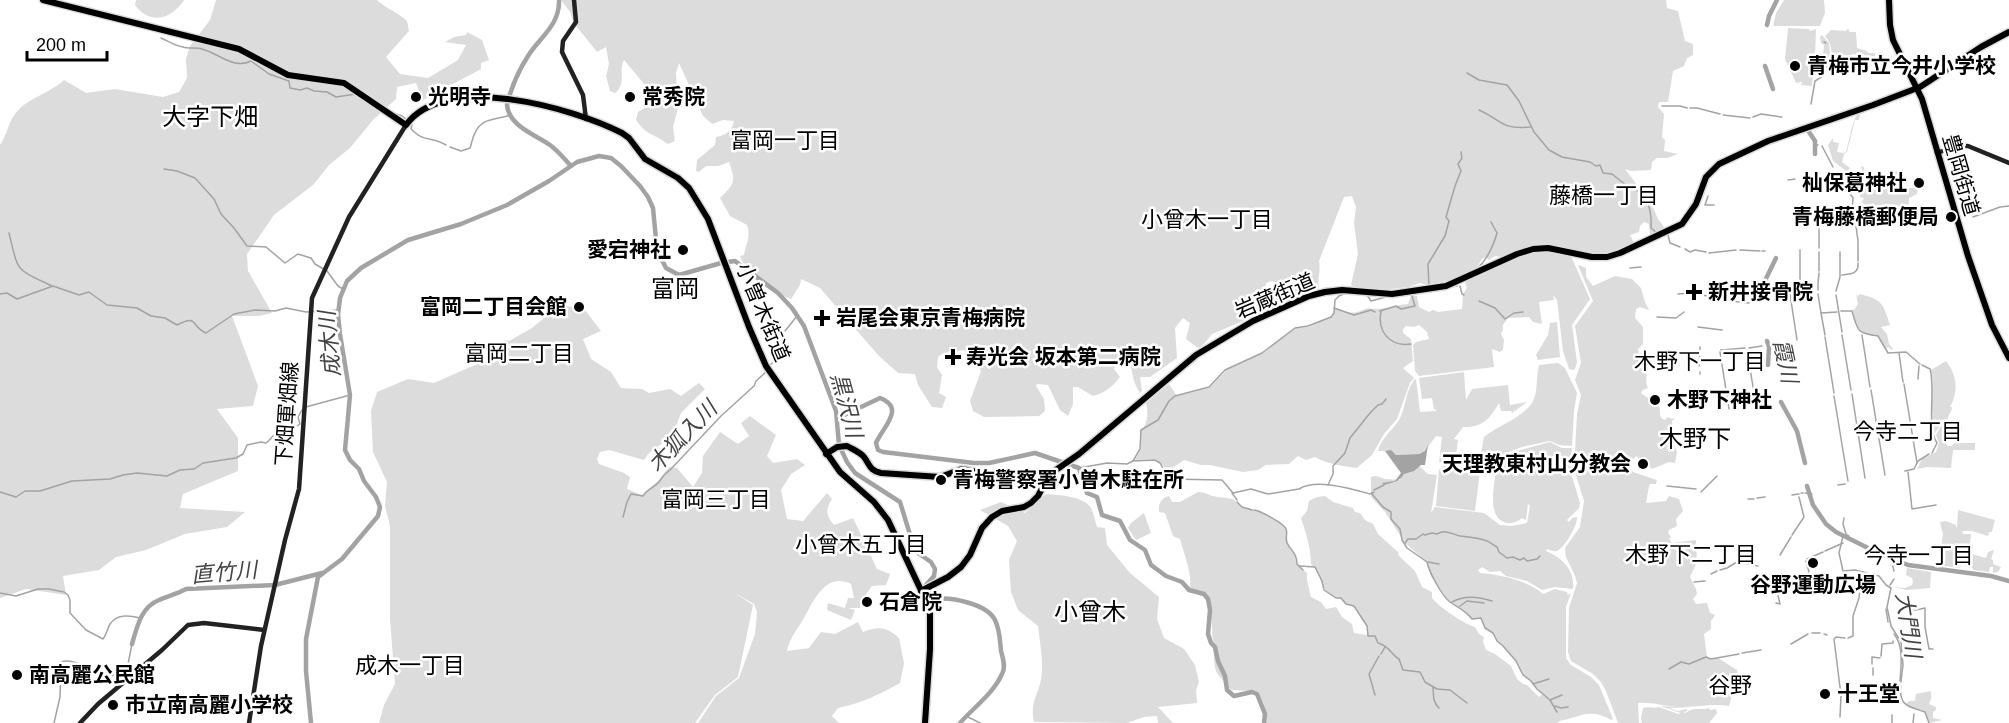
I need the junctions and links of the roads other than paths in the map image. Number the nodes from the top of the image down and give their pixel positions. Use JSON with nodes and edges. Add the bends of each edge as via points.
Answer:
{"nodes":[{"id":1,"x":43,"y":0,"type":"edge"},
{"id":2,"x":574,"y":0,"type":"edge"},
{"id":3,"x":1890,"y":0,"type":"edge"},
{"id":4,"x":2009,"y":32,"type":"edge"},
{"id":5,"x":1916,"y":88,"type":"junction"},
{"id":6,"x":586,"y":119,"type":"junction"},
{"id":7,"x":406,"y":125,"type":"junction"},
{"id":8,"x":1937,"y":153,"type":"junction"},
{"id":9,"x":2009,"y":163,"type":"edge"},
{"id":10,"x":2009,"y":358,"type":"edge"},
{"id":11,"x":826,"y":454,"type":"junction"},
{"id":12,"x":1049,"y":477,"type":"junction"},
{"id":13,"x":925,"y":589,"type":"junction"},
{"id":14,"x":264,"y":630,"type":"junction"},
{"id":15,"x":80,"y":723,"type":"edge"},
{"id":16,"x":249,"y":723,"type":"edge"},
{"id":17,"x":925,"y":723,"type":"edge"}],
"edges":[{"from":1,"to":7,"type":"main road","via":[[239,50],[288,75],[344,83]]},
{"from":2,"to":6,"type":"main road","via":[[576,22],[563,41],[562,52],[584,97]]},
{"from":3,"to":5,"type":"main road","name":"豊岡街道","via":[[1893,40]]},
{"from":4,"to":5,"type":"main road"},
{"from":5,"to":8,"type":"main road","name":"豊岡街道"},
{"from":5,"to":12,"type":"main road","name":"岩蔵街道","via":[[1757,146],[1716,166],[1706,177],[1682,224],[1618,254],[1592,257],[1533,249],[1443,287],[1392,294],[1322,292],[1259,318],[1196,355]]},
{"from":6,"to":7,"type":"main road","name":"小曽木街道","via":[[555,108],[471,97],[431,106],[414,115]]},
{"from":6,"to":11,"type":"main road","name":"小曽木街道","via":[[622,133],[645,159],[686,184],[708,219],[763,361]]},
{"from":7,"to":14,"type":"main road","name":"下畑軍畑線","via":[[349,216],[312,298],[299,489]]},
{"from":8,"to":9,"type":"main road","via":[[1968,146]]},
{"from":8,"to":10,"type":"main road","name":"豊岡街道","via":[[1991,322]]},
{"from":11,"to":12,"type":"main road","via":[[848,446],[878,472],[940,477],[962,469],[1001,477]]},
{"from":11,"to":13,"type":"main road","name":"小曽木街道","via":[[843,477],[871,498],[885,515]]},
{"from":12,"to":13,"type":"main road","name":"岩蔵街道","via":[[1031,503],[991,518],[963,564]]},
{"from":13,"to":17,"type":"main road","name":"小曽木街道","via":[[931,622]]},
{"from":14,"to":15,"type":"main road","via":[[204,623],[188,625]]},
{"from":14,"to":16,"type":"main road","name":"下畑軍畑線"}]}
